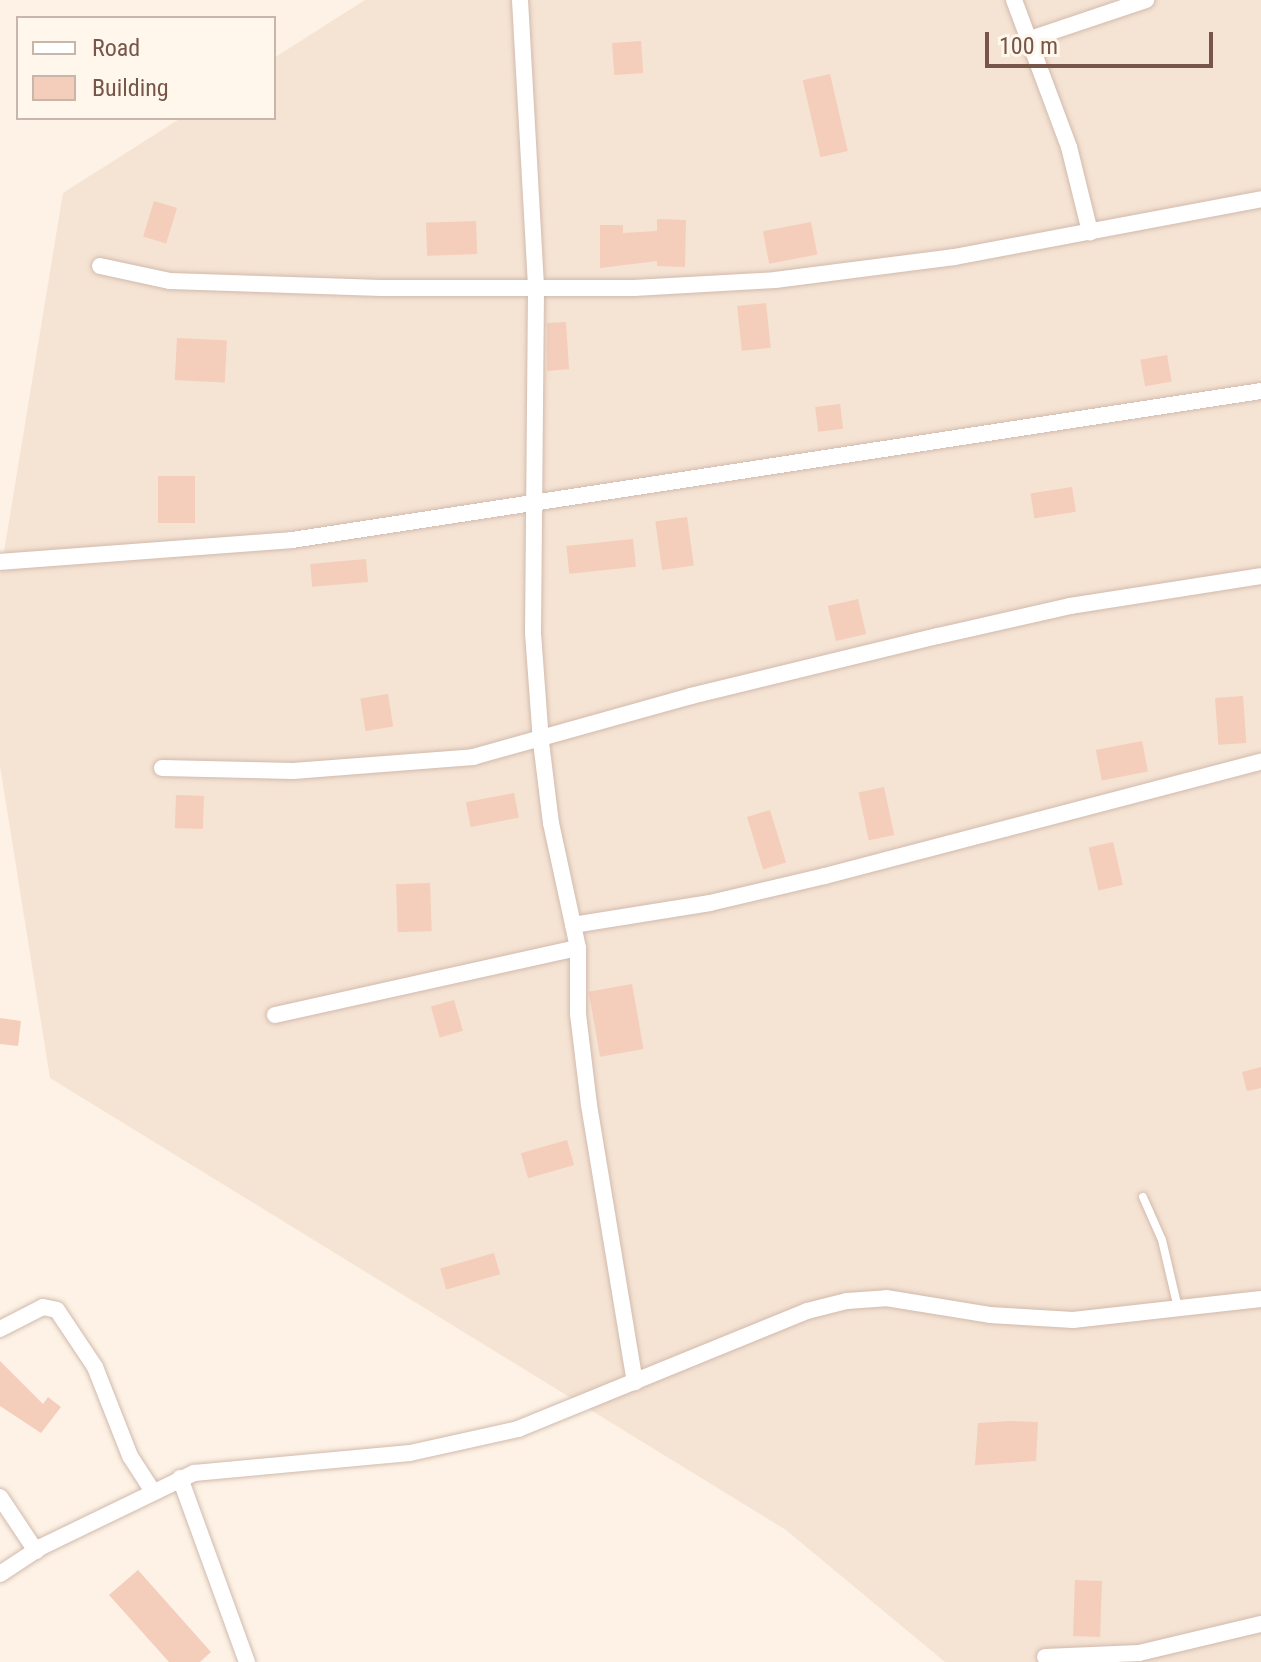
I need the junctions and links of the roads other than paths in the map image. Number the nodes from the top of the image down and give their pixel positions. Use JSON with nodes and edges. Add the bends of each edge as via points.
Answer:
{"nodes":[{"id":1,"x":1014,"y":0,"type":"edge"},
{"id":2,"x":1146,"y":0,"type":"edge"},
{"id":3,"x":516,"y":3,"type":"edge"},
{"id":4,"x":1027,"y":40,"type":"junction"},
{"id":5,"x":1261,"y":199,"type":"edge"},
{"id":6,"x":1090,"y":232,"type":"junction"},
{"id":7,"x":100,"y":266,"type":"dead end"},
{"id":8,"x":536,"y":290,"type":"junction"},
{"id":9,"x":1261,"y":391,"type":"edge"},
{"id":10,"x":532,"y":503,"type":"junction"},
{"id":11,"x":0,"y":562,"type":"edge"},
{"id":12,"x":1261,"y":576,"type":"edge"},
{"id":13,"x":541,"y":742,"type":"junction"},
{"id":14,"x":1261,"y":762,"type":"edge"},
{"id":15,"x":162,"y":768,"type":"dead end"},
{"id":16,"x":573,"y":925,"type":"junction"},
{"id":17,"x":578,"y":948,"type":"junction"},
{"id":18,"x":275,"y":1015,"type":"dead end"},
{"id":19,"x":1143,"y":1197,"type":"dead end"},
{"id":20,"x":1261,"y":1299,"type":"edge"},
{"id":21,"x":1178,"y":1309,"type":"junction"},
{"id":22,"x":0,"y":1329,"type":"edge"},
{"id":23,"x":635,"y":1382,"type":"junction"},
{"id":24,"x":180,"y":1478,"type":"junction"},
{"id":25,"x":152,"y":1490,"type":"junction"},
{"id":26,"x":0,"y":1497,"type":"edge"},
{"id":27,"x":36,"y":1551,"type":"junction"},
{"id":28,"x":0,"y":1574,"type":"edge"},
{"id":29,"x":1261,"y":1624,"type":"edge"},
{"id":30,"x":1045,"y":1657,"type":"dead end"},
{"id":31,"x":247,"y":1662,"type":"edge"}],
"edges":[{"from":1,"to":4,"type":"street"},
{"from":2,"to":4,"type":"street"},
{"from":3,"to":8,"type":"street","via":[[532,166]]},
{"from":4,"to":6,"type":"street","via":[[1069,147]]},
{"from":5,"to":6,"type":"street"},
{"from":6,"to":8,"type":"street","via":[[838,274]]},
{"from":7,"to":8,"type":"street","via":[[170,281],[239,285]]},
{"from":8,"to":10,"type":"street"},
{"from":9,"to":10,"type":"street"},
{"from":10,"to":11,"type":"street","via":[[292,540]]},
{"from":10,"to":13,"type":"street"},
{"from":12,"to":13,"type":"street","via":[[1070,606],[923,639],[691,696]]},
{"from":13,"to":15,"type":"street","via":[[473,757],[393,765],[293,771]]},
{"from":13,"to":16,"type":"street"},
{"from":14,"to":16,"type":"street","via":[[825,876],[710,903]]},
{"from":16,"to":17,"type":"street"},
{"from":17,"to":18,"type":"street"},
{"from":17,"to":23,"type":"street","via":[[578,1014],[589,1105]]},
{"from":19,"to":21,"type":"lane","via":[[1162,1240]]},
{"from":20,"to":21,"type":"street"},
{"from":21,"to":23,"type":"street","via":[[1056,1320],[886,1298],[847,1301],[807,1311]]},
{"from":22,"to":25,"type":"street","via":[[26,1312],[57,1310],[95,1367],[130,1456]]},
{"from":23,"to":24,"type":"street","via":[[518,1429],[462,1443]]},
{"from":24,"to":25,"type":"street"},
{"from":24,"to":31,"type":"street"},
{"from":25,"to":27,"type":"street"},
{"from":26,"to":27,"type":"street"},
{"from":27,"to":28,"type":"street"},
{"from":29,"to":30,"type":"street","via":[[1139,1653]]}]}
